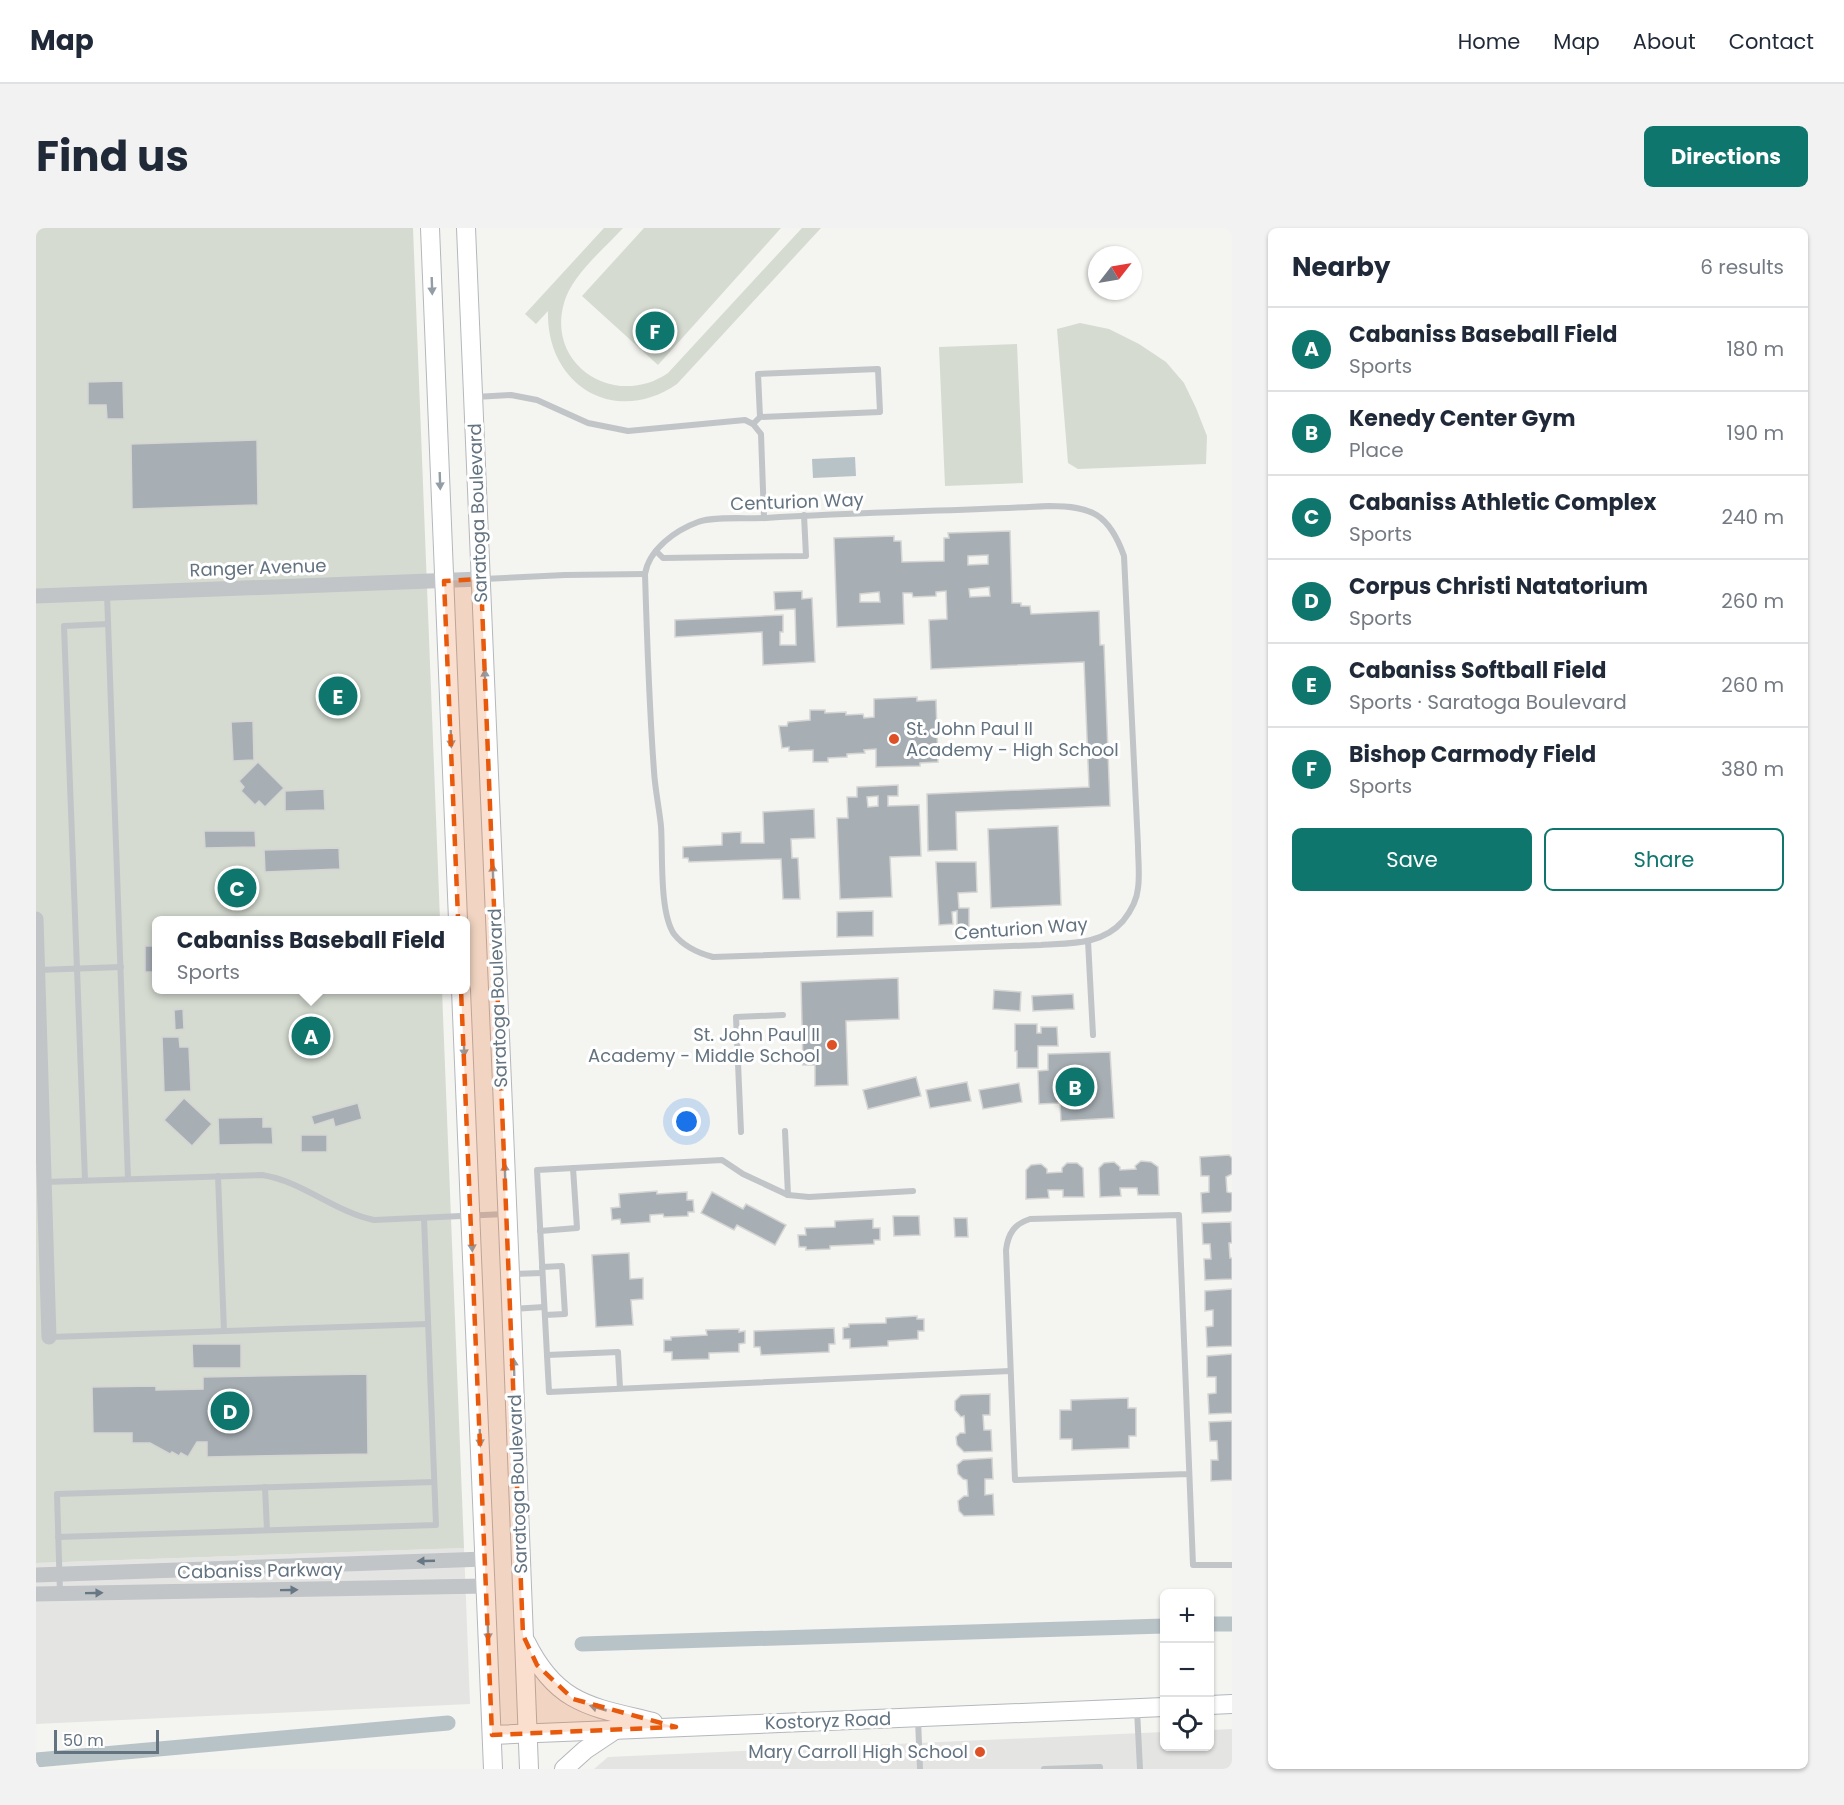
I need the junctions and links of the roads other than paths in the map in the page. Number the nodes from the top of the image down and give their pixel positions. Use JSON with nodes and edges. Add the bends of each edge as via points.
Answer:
{"nodes":[{"id":1,"x":430,"y":228,"type":"edge"},
{"id":2,"x":466,"y":228,"type":"edge"},
{"id":3,"x":473,"y":398,"type":"junction"},
{"id":4,"x":760,"y":417,"type":"junction"},
{"id":5,"x":753,"y":424,"type":"junction"},
{"id":6,"x":804,"y":515,"type":"junction"},
{"id":7,"x":764,"y":518,"type":"junction"},
{"id":8,"x":656,"y":551,"type":"junction"},
{"id":9,"x":645,"y":574,"type":"junction"},
{"id":10,"x":481,"y":579,"type":"junction"},
{"id":11,"x":444,"y":580,"type":"junction"},
{"id":12,"x":107,"y":593,"type":"junction"},
{"id":13,"x":36,"y":596,"type":"edge"},
{"id":14,"x":108,"y":624,"type":"junction"},
{"id":15,"x":458,"y":916,"type":"edge"},
{"id":16,"x":36,"y":919,"type":"edge"},
{"id":17,"x":1088,"y":942,"type":"junction"},
{"id":18,"x":121,"y":967,"type":"junction"},
{"id":19,"x":77,"y":969,"type":"junction"},
{"id":20,"x":38,"y":970,"type":"junction"},
{"id":21,"x":461,"y":994,"type":"edge"},
{"id":22,"x":783,"y":1015,"type":"dead end"},
{"id":23,"x":1093,"y":1035,"type":"dead end"},
{"id":24,"x":785,"y":1131,"type":"dead end"},
{"id":25,"x":741,"y":1132,"type":"dead end"},
{"id":26,"x":573,"y":1168,"type":"junction"},
{"id":27,"x":218,"y":1176,"type":"junction"},
{"id":28,"x":128,"y":1179,"type":"junction"},
{"id":29,"x":85,"y":1180,"type":"junction"},
{"id":30,"x":44,"y":1182,"type":"junction"},
{"id":31,"x":913,"y":1191,"type":"dead end"},
{"id":32,"x":788,"y":1195,"type":"junction"},
{"id":33,"x":506,"y":1214,"type":"junction"},
{"id":34,"x":471,"y":1216,"type":"junction"},
{"id":35,"x":424,"y":1218,"type":"junction"},
{"id":36,"x":540,"y":1231,"type":"junction"},
{"id":37,"x":542,"y":1270,"type":"junction"},
{"id":38,"x":510,"y":1274,"type":"junction"},
{"id":39,"x":544,"y":1307,"type":"junction"},
{"id":40,"x":511,"y":1309,"type":"junction"},
{"id":41,"x":545,"y":1315,"type":"junction"},
{"id":42,"x":428,"y":1324,"type":"junction"},
{"id":43,"x":224,"y":1331,"type":"junction"},
{"id":44,"x":49,"y":1337,"type":"joint"},
{"id":45,"x":547,"y":1355,"type":"junction"},
{"id":46,"x":1010,"y":1371,"type":"junction"},
{"id":47,"x":620,"y":1388,"type":"junction"},
{"id":48,"x":1188,"y":1474,"type":"junction"},
{"id":49,"x":434,"y":1482,"type":"junction"},
{"id":50,"x":265,"y":1487,"type":"junction"},
{"id":51,"x":267,"y":1530,"type":"junction"},
{"id":52,"x":58,"y":1537,"type":"junction"},
{"id":53,"x":485,"y":1559,"type":"junction"},
{"id":54,"x":1232,"y":1565,"type":"edge"},
{"id":55,"x":60,"y":1574,"type":"junction"},
{"id":56,"x":36,"y":1575,"type":"edge"},
{"id":57,"x":486,"y":1586,"type":"junction"},
{"id":58,"x":36,"y":1594,"type":"edge"},
{"id":59,"x":60,"y":1594,"type":"junction"},
{"id":60,"x":523,"y":1635,"type":"junction"},
{"id":61,"x":1232,"y":1704,"type":"edge"},
{"id":62,"x":1214,"y":1705,"type":"edge"},
{"id":63,"x":1160,"y":1707,"type":"edge"},
{"id":64,"x":1137,"y":1708,"type":"junction"},
{"id":65,"x":918,"y":1717,"type":"junction"},
{"id":66,"x":676,"y":1727,"type":"junction"},
{"id":67,"x":615,"y":1730,"type":"junction"},
{"id":68,"x":492,"y":1734,"type":"junction"},
{"id":69,"x":527,"y":1734,"type":"junction"},
{"id":70,"x":493,"y":1769,"type":"edge"},
{"id":71,"x":529,"y":1769,"type":"edge"},
{"id":72,"x":564,"y":1769,"type":"edge"},
{"id":73,"x":920,"y":1769,"type":"edge"},
{"id":74,"x":1044,"y":1769,"type":"edge"},
{"id":75,"x":1100,"y":1769,"type":"edge"},
{"id":76,"x":1140,"y":1769,"type":"edge"}],
"edges":[{"from":1,"to":11,"type":"main road","name":"Saratoga Boulevard","one_way":true},
{"from":2,"to":3,"type":"main road","name":"Saratoga Boulevard"},
{"from":3,"to":5,"type":"lane","via":[[511,395],[537,399],[588,423],[628,431],[745,420]]},
{"from":3,"to":10,"type":"main road","name":"Saratoga Boulevard"},
{"from":4,"to":4,"type":"lane","via":[[758,374],[878,369],[880,412]]},
{"from":4,"to":5,"type":"lane"},
{"from":5,"to":7,"type":"lane","via":[[761,434]]},
{"from":6,"to":7,"type":"lane","name":"Centurion Way"},
{"from":6,"to":8,"type":"lane","via":[[806,556],[663,558]]},
{"from":6,"to":17,"type":"lane","name":"Centurion Way","via":[[1066,506],[1096,514],[1118,539],[1126,585],[1138,888],[1131,911],[1117,928]]},
{"from":7,"to":8,"type":"lane","name":"Centurion Way","via":[[700,520],[679,531]]},
{"from":8,"to":9,"type":"lane","name":"Centurion Way"},
{"from":9,"to":10,"type":"lane"},
{"from":9,"to":17,"type":"lane","name":"Centurion Way","via":[[649,695],[666,911],[674,933],[683,943],[713,957]]},
{"from":10,"to":11,"type":"street","name":"Ranger Avenue"},
{"from":33,"to":10,"type":"main road","name":"Saratoga Boulevard","one_way":true},
{"from":11,"to":12,"type":"street","name":"Ranger Avenue"},
{"from":11,"to":15,"type":"main road","name":"Saratoga Boulevard","one_way":true},
{"from":12,"to":13,"type":"street","name":"Ranger Avenue"},
{"from":12,"to":14,"type":"lane"},
{"from":14,"to":18,"type":"lane"},
{"from":14,"to":19,"type":"lane","via":[[64,626]]},
{"from":16,"to":20,"type":"street"},
{"from":17,"to":23,"type":"lane"},
{"from":18,"to":19,"type":"lane"},
{"from":18,"to":28,"type":"lane"},
{"from":19,"to":20,"type":"lane"},
{"from":19,"to":29,"type":"lane"},
{"from":20,"to":30,"type":"street"},
{"from":21,"to":34,"type":"main road","name":"Saratoga Boulevard","one_way":true},
{"from":22,"to":25,"type":"lane","via":[[736,1017]]},
{"from":24,"to":32,"type":"lane"},
{"from":26,"to":32,"type":"lane","via":[[722,1160]]},
{"from":26,"to":36,"type":"lane","via":[[537,1170]]},
{"from":26,"to":36,"type":"lane","via":[[578,1228]]},
{"from":27,"to":28,"type":"lane"},
{"from":27,"to":35,"type":"lane","via":[[270,1176],[367,1218]]},
{"from":27,"to":43,"type":"lane"},
{"from":28,"to":29,"type":"lane"},
{"from":29,"to":30,"type":"lane"},
{"from":30,"to":44,"type":"street"},
{"from":31,"to":32,"type":"lane"},
{"from":33,"to":34,"type":"lane"},
{"from":33,"to":38,"type":"main road","name":"Saratoga Boulevard"},
{"from":34,"to":35,"type":"lane"},
{"from":34,"to":53,"type":"main road","name":"Saratoga Boulevard","one_way":true},
{"from":35,"to":42,"type":"lane"},
{"from":36,"to":37,"type":"lane"},
{"from":37,"to":38,"type":"lane"},
{"from":37,"to":39,"type":"lane"},
{"from":37,"to":41,"type":"lane","via":[[562,1266],[565,1314]]},
{"from":38,"to":40,"type":"main road","name":"Saratoga Boulevard"},
{"from":39,"to":40,"type":"lane"},
{"from":39,"to":41,"type":"lane"},
{"from":60,"to":40,"type":"main road","name":"Saratoga Boulevard","one_way":true},
{"from":41,"to":45,"type":"lane"},
{"from":42,"to":43,"type":"lane"},
{"from":42,"to":49,"type":"lane"},
{"from":43,"to":44,"type":"lane"},
{"from":45,"to":47,"type":"lane","via":[[618,1352]]},
{"from":45,"to":47,"type":"lane","via":[[549,1392]]},
{"from":46,"to":47,"type":"lane"},
{"from":46,"to":48,"type":"lane","via":[[1015,1480]]},
{"from":46,"to":48,"type":"lane","via":[[1006,1250],[1012,1229],[1030,1219],[1179,1215]]},
{"from":48,"to":54,"type":"lane","via":[[1193,1565]]},
{"from":49,"to":50,"type":"lane"},
{"from":49,"to":51,"type":"lane","via":[[436,1525]]},
{"from":50,"to":51,"type":"lane"},
{"from":50,"to":52,"type":"lane","via":[[57,1494]]},
{"from":51,"to":52,"type":"lane"},
{"from":52,"to":55,"type":"lane"},
{"from":53,"to":55,"type":"street","name":"Cabaniss Parkway","one_way":true},
{"from":53,"to":57,"type":"main road","name":"Saratoga Boulevard"},
{"from":55,"to":56,"type":"street","name":"Cabaniss Parkway"},
{"from":55,"to":59,"type":"lane"},
{"from":59,"to":57,"type":"street","name":"Cabaniss Parkway","one_way":true},
{"from":57,"to":68,"type":"main road","name":"Saratoga Boulevard","one_way":true},
{"from":58,"to":59,"type":"street","name":"Cabaniss Parkway"},
{"from":66,"to":60,"type":"main road","one_way":true,"via":[[573,1699],[537,1665]]},
{"from":60,"to":69,"type":"main road","name":"Saratoga Boulevard"},
{"from":61,"to":62,"type":"main road"},
{"from":63,"to":64,"type":"main road","name":"Kostoryz Road"},
{"from":64,"to":65,"type":"main road","name":"Kostoryz Road"},
{"from":64,"to":76,"type":"lane"},
{"from":65,"to":66,"type":"main road","name":"Kostoryz Road"},
{"from":65,"to":73,"type":"lane"},
{"from":66,"to":67,"type":"main road","name":"Kostoryz Road"},
{"from":67,"to":69,"type":"main road","name":"Kostoryz Road"},
{"from":67,"to":72,"type":"main road"},
{"from":68,"to":69,"type":"main road","name":"Kostoryz Road"},
{"from":68,"to":70,"type":"main road","name":"Saratoga Boulevard"},
{"from":69,"to":71,"type":"main road","name":"Saratoga Boulevard"},
{"from":74,"to":75,"type":"lane"}]}
